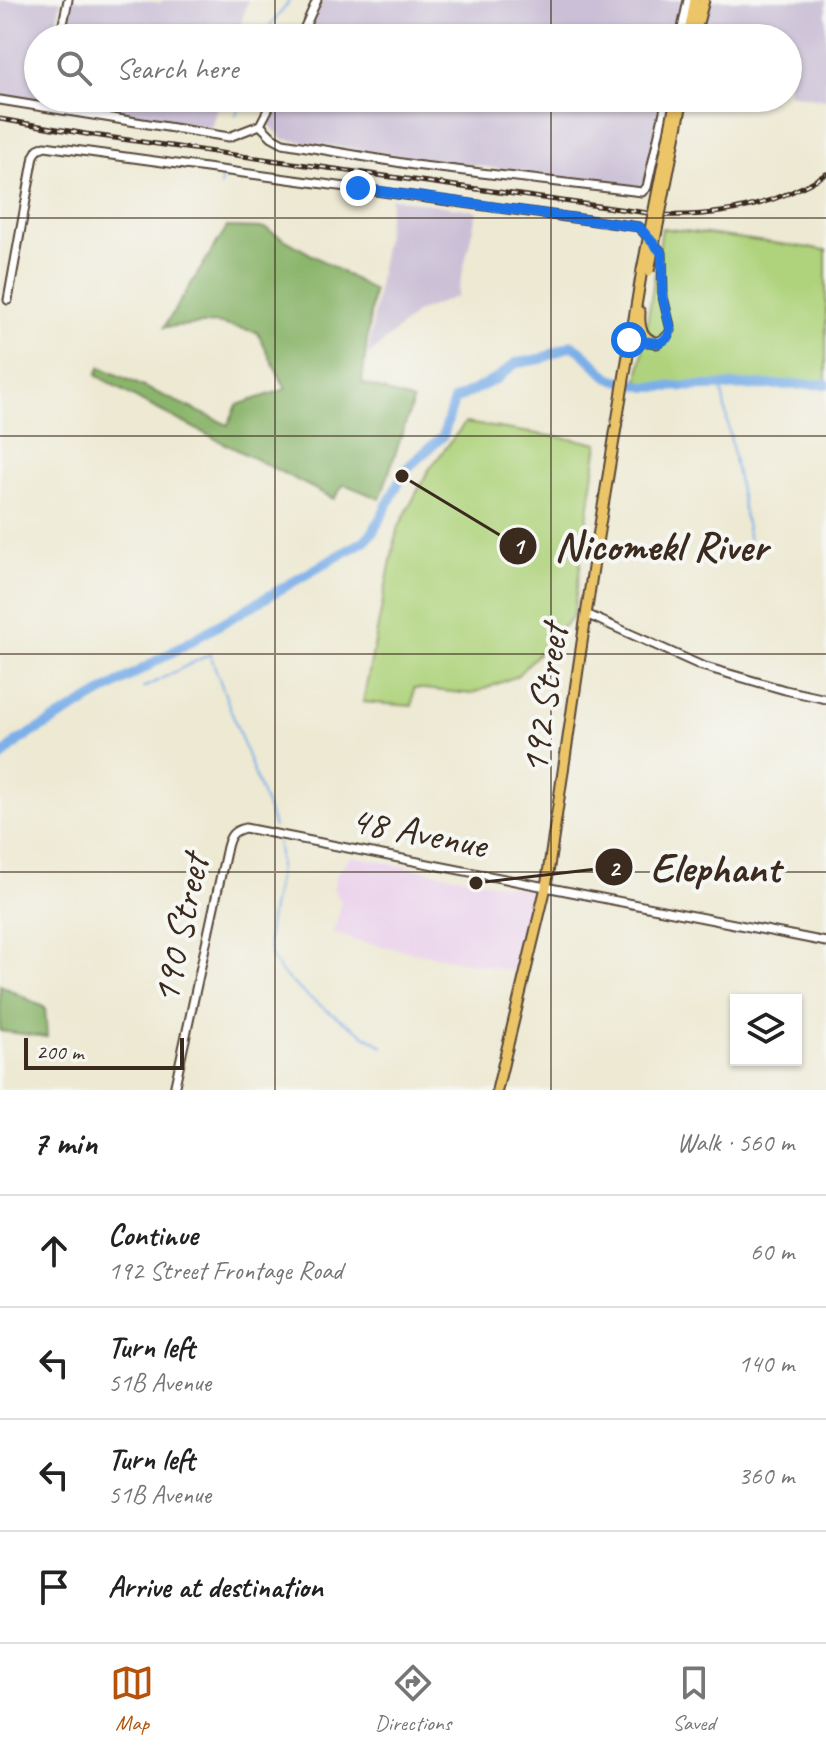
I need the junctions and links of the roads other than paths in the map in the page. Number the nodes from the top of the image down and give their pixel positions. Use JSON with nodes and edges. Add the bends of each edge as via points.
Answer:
{"nodes":[{"id":1,"x":68,"y":0,"type":"edge"},
{"id":2,"x":317,"y":0,"type":"edge"},
{"id":3,"x":688,"y":0,"type":"edge"},
{"id":4,"x":695,"y":0,"type":"edge"},
{"id":5,"x":704,"y":0,"type":"edge"},
{"id":6,"x":63,"y":24,"type":"edge"},
{"id":7,"x":306,"y":24,"type":"edge"},
{"id":8,"x":683,"y":24,"type":"edge"},
{"id":9,"x":691,"y":24,"type":"edge"},
{"id":10,"x":698,"y":24,"type":"edge"},
{"id":11,"x":0,"y":100,"type":"edge"},
{"id":12,"x":24,"y":105,"type":"edge"},
{"id":13,"x":66,"y":112,"type":"edge"},
{"id":14,"x":267,"y":112,"type":"edge"},
{"id":15,"x":664,"y":112,"type":"edge"},
{"id":16,"x":673,"y":112,"type":"edge"},
{"id":17,"x":680,"y":112,"type":"edge"},
{"id":18,"x":260,"y":125,"type":"junction"},
{"id":19,"x":645,"y":270,"type":"junction"},
{"id":20,"x":643,"y":288,"type":"junction"},
{"id":21,"x":8,"y":300,"type":"dead end"},
{"id":22,"x":635,"y":314,"type":"junction"},
{"id":23,"x":629,"y":340,"type":"junction"},
{"id":24,"x":657,"y":343,"type":"junction"},
{"id":25,"x":586,"y":614,"type":"junction"},
{"id":26,"x":826,"y":699,"type":"edge"},
{"id":27,"x":235,"y":830,"type":"joint"},
{"id":28,"x":546,"y":887,"type":"junction"},
{"id":29,"x":826,"y":942,"type":"edge"},
{"id":30,"x":174,"y":1090,"type":"edge"},
{"id":31,"x":497,"y":1090,"type":"edge"}],
"edges":[{"from":1,"to":6,"type":"street"},
{"from":2,"to":7,"type":"street"},
{"from":3,"to":8,"type":"street"},
{"from":4,"to":9,"type":"main road"},
{"from":5,"to":10,"type":"main road"},
{"from":11,"to":12,"type":"street"},
{"from":13,"to":18,"type":"street","via":[[229,137]]},
{"from":14,"to":18,"type":"street"},
{"from":15,"to":18,"type":"street","via":[[644,191],[414,165],[283,143]]},
{"from":16,"to":19,"type":"main road","name":"192 Street","bridge":true},
{"from":17,"to":19,"type":"main road","name":"192 Street","bridge":true},
{"from":19,"to":20,"type":"main road","name":"192 Street"},
{"from":19,"to":22,"type":"main road","name":"192 Street"},
{"from":20,"to":22,"type":"main road","name":"192 Street"},
{"from":20,"to":24,"type":"main road","via":[[641,333]]},
{"from":21,"to":24,"type":"street","via":[[34,156],[45,146],[639,227],[663,257],[663,297],[671,330]]},
{"from":22,"to":23,"type":"main road","name":"192 Street"},
{"from":23,"to":24,"type":"street"},
{"from":23,"to":25,"type":"main road","name":"192 Street"},
{"from":25,"to":26,"type":"street","via":[[702,666]]},
{"from":25,"to":28,"type":"main road","name":"192 Street"},
{"from":27,"to":28,"type":"street","name":"48 Avenue","via":[[257,829]]},
{"from":27,"to":30,"type":"street","name":"190 Street"},
{"from":28,"to":29,"type":"street","name":"48 Avenue"},
{"from":28,"to":31,"type":"main road","name":"192 Street"}]}
